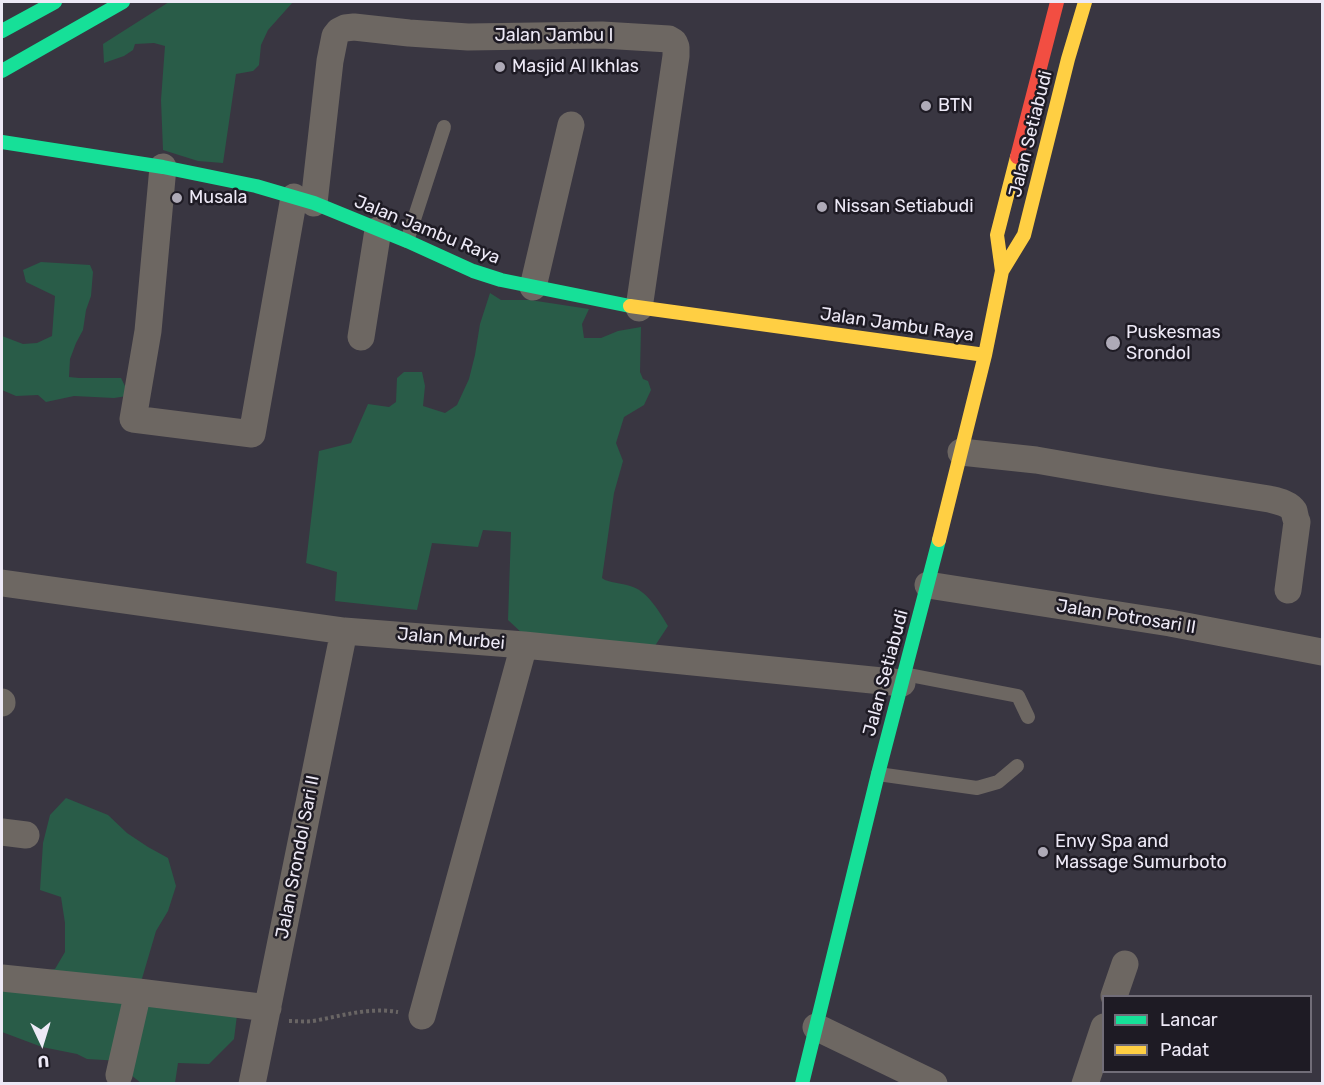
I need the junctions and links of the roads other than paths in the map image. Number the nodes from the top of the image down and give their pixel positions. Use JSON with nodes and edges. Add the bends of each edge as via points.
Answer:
{"nodes":[{"id":1,"x":55,"y":2,"type":"edge"},
{"id":2,"x":123,"y":2,"type":"edge"},
{"id":3,"x":1057,"y":2,"type":"edge"},
{"id":4,"x":1085,"y":2,"type":"edge"},
{"id":5,"x":2,"y":31,"type":"edge"},
{"id":6,"x":2,"y":71,"type":"edge"},
{"id":7,"x":571,"y":125,"type":"dead end"},
{"id":8,"x":444,"y":127,"type":"dead end"},
{"id":9,"x":2,"y":142,"type":"edge"},
{"id":10,"x":163,"y":168,"type":"junction"},
{"id":11,"x":304,"y":200,"type":"junction"},
{"id":12,"x":378,"y":230,"type":"junction"},
{"id":13,"x":407,"y":241,"type":"junction"},
{"id":14,"x":1002,"y":271,"type":"junction"},
{"id":15,"x":533,"y":287,"type":"junction"},
{"id":16,"x":639,"y":308,"type":"junction"},
{"id":17,"x":361,"y":337,"type":"dead end"},
{"id":18,"x":985,"y":355,"type":"junction"},
{"id":19,"x":961,"y":452,"type":"junction"},
{"id":20,"x":2,"y":583,"type":"edge"},
{"id":21,"x":928,"y":585,"type":"junction"},
{"id":22,"x":1288,"y":590,"type":"dead end"},
{"id":23,"x":344,"y":631,"type":"junction"},
{"id":24,"x":524,"y":645,"type":"junction"},
{"id":25,"x":1323,"y":652,"type":"edge"},
{"id":26,"x":903,"y":678,"type":"junction"},
{"id":27,"x":1028,"y":717,"type":"dead end"},
{"id":28,"x":1017,"y":766,"type":"dead end"},
{"id":29,"x":878,"y":774,"type":"junction"},
{"id":30,"x":1125,"y":964,"type":"dead end"},
{"id":31,"x":2,"y":978,"type":"edge"},
{"id":32,"x":138,"y":992,"type":"junction"},
{"id":33,"x":1114,"y":995,"type":"edge"},
{"id":34,"x":267,"y":1014,"type":"junction"},
{"id":35,"x":422,"y":1016,"type":"road end"},
{"id":36,"x":816,"y":1027,"type":"junction"},
{"id":37,"x":1102,"y":1033,"type":"edge"},
{"id":38,"x":119,"y":1075,"type":"dead end"},
{"id":39,"x":252,"y":1083,"type":"edge"},
{"id":40,"x":802,"y":1083,"type":"edge"},
{"id":41,"x":934,"y":1083,"type":"edge"},
{"id":42,"x":1085,"y":1083,"type":"edge"}],
"edges":[{"from":1,"to":5,"type":"main road"},
{"from":2,"to":6,"type":"main road"},
{"from":3,"to":14,"type":"main road","name":"Jalan Setiabudi","via":[[997,235]]},
{"from":4,"to":14,"type":"main road","name":"Jalan Setiabudi","via":[[1024,235]]},
{"from":7,"to":15,"type":"street"},
{"from":8,"to":13,"type":"lane"},
{"from":9,"to":10,"type":"main road","name":"Jalan Jambu Raya"},
{"from":10,"to":11,"type":"main road","name":"Jalan Jambu Raya","via":[[256,186]]},
{"from":10,"to":11,"type":"street","via":[[148,331],[134,420],[252,434]]},
{"from":11,"to":12,"type":"main road","name":"Jalan Jambu Raya"},
{"from":11,"to":16,"type":"street","name":"Jalan Jambu I","via":[[335,36],[345,28],[468,37],[602,35],[669,39],[674,42],[676,56]]},
{"from":12,"to":13,"type":"main road","name":"Jalan Jambu Raya"},
{"from":12,"to":17,"type":"street"},
{"from":13,"to":15,"type":"main road","name":"Jalan Jambu Raya","via":[[473,271]]},
{"from":14,"to":18,"type":"main road","name":"Jalan Setiabudi"},
{"from":15,"to":16,"type":"main road","name":"Jalan Jambu Raya"},
{"from":16,"to":18,"type":"main road","name":"Jalan Jambu Raya"},
{"from":18,"to":19,"type":"main road","name":"Jalan Setiabudi"},
{"from":19,"to":21,"type":"main road","name":"Jalan Setiabudi"},
{"from":19,"to":22,"type":"street","via":[[1036,460],[1280,502],[1294,511],[1297,522]]},
{"from":20,"to":23,"type":"street","name":"Jalan Murbei"},
{"from":21,"to":25,"type":"street","name":"Jalan Potrosari II","via":[[1170,623]]},
{"from":21,"to":26,"type":"main road","name":"Jalan Setiabudi"},
{"from":23,"to":24,"type":"street","name":"Jalan Murbei"},
{"from":23,"to":34,"type":"street","name":"Jalan Srondol Sari II"},
{"from":24,"to":26,"type":"street","name":"Jalan Murbei"},
{"from":24,"to":35,"type":"street"},
{"from":26,"to":27,"type":"lane","via":[[1018,696]]},
{"from":26,"to":29,"type":"main road","name":"Jalan Setiabudi"},
{"from":28,"to":29,"type":"lane","via":[[998,782],[977,789]]},
{"from":29,"to":36,"type":"main road","name":"Jalan Setiabudi"},
{"from":30,"to":33,"type":"street"},
{"from":31,"to":32,"type":"street"},
{"from":32,"to":34,"type":"street"},
{"from":32,"to":38,"type":"street"},
{"from":34,"to":39,"type":"street","name":"Jalan Srondol Sari II"},
{"from":36,"to":40,"type":"main road","name":"Jalan Setiabudi"},
{"from":36,"to":41,"type":"street"},
{"from":37,"to":42,"type":"street"}]}
